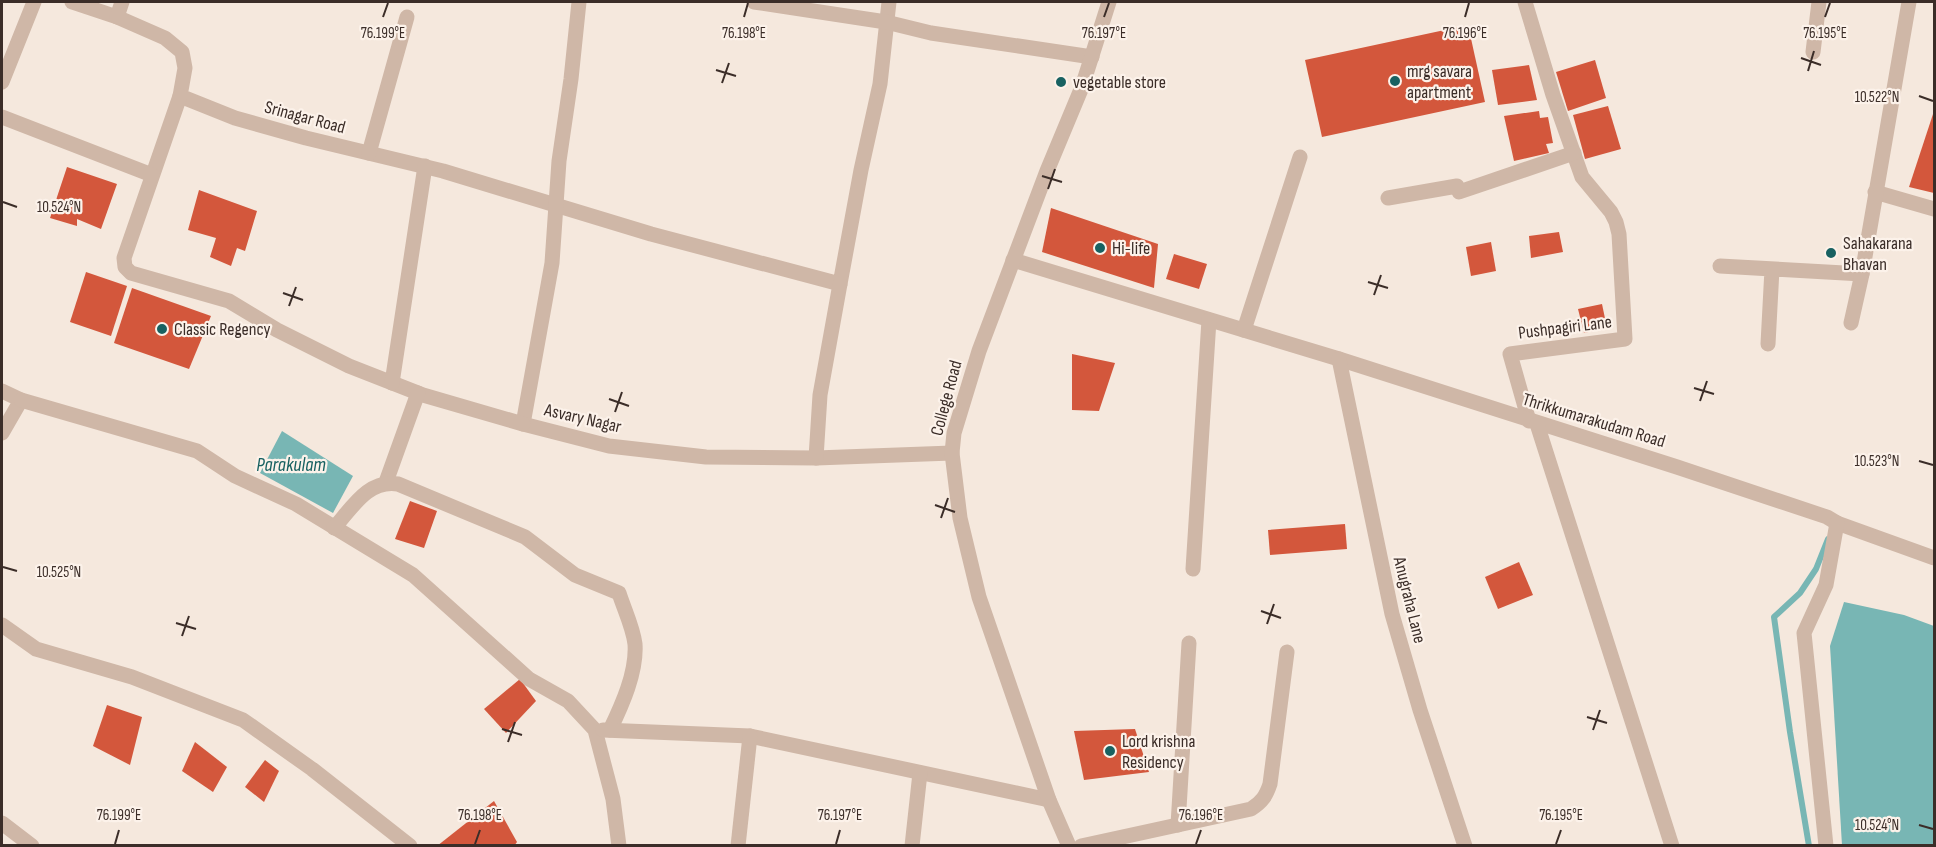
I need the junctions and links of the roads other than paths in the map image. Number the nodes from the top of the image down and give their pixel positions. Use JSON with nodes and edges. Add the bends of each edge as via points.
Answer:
{"nodes":[{"id":1,"x":34,"y":2,"type":"edge"},
{"id":2,"x":72,"y":2,"type":"edge"},
{"id":3,"x":122,"y":2,"type":"edge"},
{"id":4,"x":579,"y":2,"type":"edge"},
{"id":5,"x":754,"y":2,"type":"edge"},
{"id":6,"x":889,"y":2,"type":"edge"},
{"id":7,"x":1109,"y":2,"type":"edge"},
{"id":8,"x":1525,"y":2,"type":"edge"},
{"id":9,"x":1819,"y":2,"type":"edge"},
{"id":10,"x":1909,"y":2,"type":"edge"},
{"id":11,"x":117,"y":17,"type":"junction"},
{"id":12,"x":407,"y":17,"type":"dead end"},
{"id":13,"x":886,"y":22,"type":"junction"},
{"id":14,"x":1813,"y":52,"type":"dead end"},
{"id":15,"x":1092,"y":57,"type":"junction"},
{"id":16,"x":2,"y":82,"type":"edge"},
{"id":17,"x":180,"y":96,"type":"junction"},
{"id":18,"x":2,"y":117,"type":"edge"},
{"id":19,"x":369,"y":153,"type":"junction"},
{"id":20,"x":1574,"y":153,"type":"junction"},
{"id":21,"x":1300,"y":157,"type":"dead end"},
{"id":22,"x":425,"y":166,"type":"junction"},
{"id":23,"x":152,"y":175,"type":"junction"},
{"id":24,"x":1875,"y":192,"type":"junction"},
{"id":25,"x":1388,"y":198,"type":"dead end"},
{"id":26,"x":554,"y":204,"type":"junction"},
{"id":27,"x":1935,"y":208,"type":"edge"},
{"id":28,"x":1013,"y":260,"type":"junction"},
{"id":29,"x":1720,"y":266,"type":"dead end"},
{"id":30,"x":1862,"y":274,"type":"junction"},
{"id":31,"x":840,"y":284,"type":"junction"},
{"id":32,"x":1209,"y":320,"type":"junction"},
{"id":33,"x":1851,"y":323,"type":"dead end"},
{"id":34,"x":1244,"y":330,"type":"junction"},
{"id":35,"x":1768,"y":344,"type":"dead end"},
{"id":36,"x":1339,"y":359,"type":"junction"},
{"id":37,"x":392,"y":383,"type":"junction"},
{"id":38,"x":2,"y":392,"type":"edge"},
{"id":39,"x":418,"y":393,"type":"junction"},
{"id":40,"x":21,"y":400,"type":"junction"},
{"id":41,"x":1533,"y":422,"type":"junction"},
{"id":42,"x":523,"y":424,"type":"junction"},
{"id":43,"x":2,"y":433,"type":"edge"},
{"id":44,"x":952,"y":453,"type":"junction"},
{"id":45,"x":816,"y":458,"type":"junction"},
{"id":46,"x":386,"y":482,"type":"junction"},
{"id":47,"x":1837,"y":523,"type":"junction"},
{"id":48,"x":334,"y":528,"type":"junction"},
{"id":49,"x":1935,"y":558,"type":"edge"},
{"id":50,"x":1193,"y":569,"type":"dead end"},
{"id":51,"x":2,"y":625,"type":"edge"},
{"id":52,"x":1189,"y":643,"type":"dead end"},
{"id":53,"x":1287,"y":652,"type":"dead end"},
{"id":54,"x":603,"y":730,"type":"junction"},
{"id":55,"x":750,"y":736,"type":"junction"},
{"id":56,"x":920,"y":773,"type":"junction"},
{"id":57,"x":1049,"y":800,"type":"junction"},
{"id":58,"x":2,"y":823,"type":"edge"},
{"id":59,"x":1178,"y":825,"type":"junction"},
{"id":60,"x":32,"y":846,"type":"edge"},
{"id":61,"x":410,"y":846,"type":"edge"},
{"id":62,"x":619,"y":846,"type":"edge"},
{"id":63,"x":738,"y":846,"type":"edge"},
{"id":64,"x":912,"y":846,"type":"edge"},
{"id":65,"x":1069,"y":846,"type":"edge"},
{"id":66,"x":1082,"y":846,"type":"edge"},
{"id":67,"x":1465,"y":846,"type":"edge"},
{"id":68,"x":1672,"y":846,"type":"edge"},
{"id":69,"x":1826,"y":846,"type":"edge"}],
"edges":[{"from":1,"to":16,"type":"street"},
{"from":2,"to":11,"type":"street"},
{"from":3,"to":11,"type":"street"},
{"from":4,"to":26,"type":"street","name":"Asvary Nagar"},
{"from":5,"to":13,"type":"street"},
{"from":6,"to":13,"type":"street"},
{"from":7,"to":15,"type":"street","name":"College Road"},
{"from":8,"to":20,"type":"street","name":"Pushpagiri Lane"},
{"from":9,"to":14,"type":"street"},
{"from":10,"to":24,"type":"street"},
{"from":11,"to":17,"type":"street","via":[[165,38],[182,52],[185,68]]},
{"from":12,"to":19,"type":"street"},
{"from":13,"to":15,"type":"street","via":[[931,33]]},
{"from":13,"to":31,"type":"street","via":[[880,84]]},
{"from":15,"to":28,"type":"street","name":"College Road"},
{"from":17,"to":19,"type":"street","name":"Srinagar Road","via":[[235,118]]},
{"from":17,"to":23,"type":"street"},
{"from":18,"to":23,"type":"street"},
{"from":19,"to":22,"type":"street","name":"Srinagar Road"},
{"from":20,"to":25,"type":"street","via":[[1459,192],[1457,186]]},
{"from":20,"to":41,"type":"street","name":"Pushpagiri Lane","via":[[1582,177],[1616,222],[1625,339],[1510,354]]},
{"from":21,"to":34,"type":"street"},
{"from":22,"to":26,"type":"street","name":"Srinagar Road"},
{"from":22,"to":37,"type":"street"},
{"from":23,"to":37,"type":"street","via":[[124,258],[131,273],[229,301],[277,330]]},
{"from":24,"to":27,"type":"street"},
{"from":24,"to":30,"type":"street"},
{"from":26,"to":31,"type":"street","name":"Srinagar Road"},
{"from":26,"to":42,"type":"street","name":"Asvary Nagar","via":[[552,263]]},
{"from":28,"to":32,"type":"street","name":"Thrikkumarakudam Road"},
{"from":28,"to":44,"type":"street","name":"College Road","via":[[979,351],[954,433]]},
{"from":29,"to":30,"type":"street"},
{"from":30,"to":33,"type":"street"},
{"from":30,"to":35,"type":"street","via":[[1772,269]]},
{"from":31,"to":45,"type":"street","via":[[820,395]]},
{"from":32,"to":34,"type":"street","name":"Thrikkumarakudam Road"},
{"from":32,"to":50,"type":"street"},
{"from":34,"to":36,"type":"street","name":"Thrikkumarakudam Road"},
{"from":36,"to":41,"type":"street","name":"Thrikkumarakudam Road"},
{"from":36,"to":67,"type":"street","name":"Anugraha Lane","via":[[1392,614],[1419,710]]},
{"from":37,"to":39,"type":"street"},
{"from":38,"to":40,"type":"street"},
{"from":39,"to":42,"type":"street"},
{"from":39,"to":46,"type":"street"},
{"from":40,"to":43,"type":"street"},
{"from":40,"to":48,"type":"street","via":[[197,451],[235,476],[296,504]]},
{"from":41,"to":47,"type":"street","name":"Thrikkumarakudam Road"},
{"from":41,"to":68,"type":"street"},
{"from":42,"to":45,"type":"street","name":"Asvary Nagar","via":[[609,446],[706,457]]},
{"from":44,"to":45,"type":"street","name":"Asvary Nagar"},
{"from":44,"to":57,"type":"street","name":"College Road","via":[[960,518],[979,597]]},
{"from":46,"to":48,"type":"street","via":[[365,492]]},
{"from":46,"to":54,"type":"street","via":[[525,537],[575,575],[619,593],[635,644],[625,698]]},
{"from":47,"to":49,"type":"street","name":"Thrikkumarakudam Road"},
{"from":47,"to":69,"type":"street","via":[[1826,585],[1804,633]]},
{"from":48,"to":54,"type":"street","via":[[413,575],[529,679],[568,701]]},
{"from":51,"to":61,"type":"street","via":[[36,649],[132,677],[243,720]]},
{"from":52,"to":59,"type":"street"},
{"from":53,"to":59,"type":"street","via":[[1267,795],[1251,809]]},
{"from":54,"to":55,"type":"street"},
{"from":54,"to":62,"type":"street"},
{"from":55,"to":56,"type":"street"},
{"from":55,"to":63,"type":"street"},
{"from":56,"to":57,"type":"street"},
{"from":56,"to":64,"type":"street"},
{"from":57,"to":65,"type":"street","name":"College Road"},
{"from":58,"to":60,"type":"street"},
{"from":59,"to":66,"type":"street"}]}
